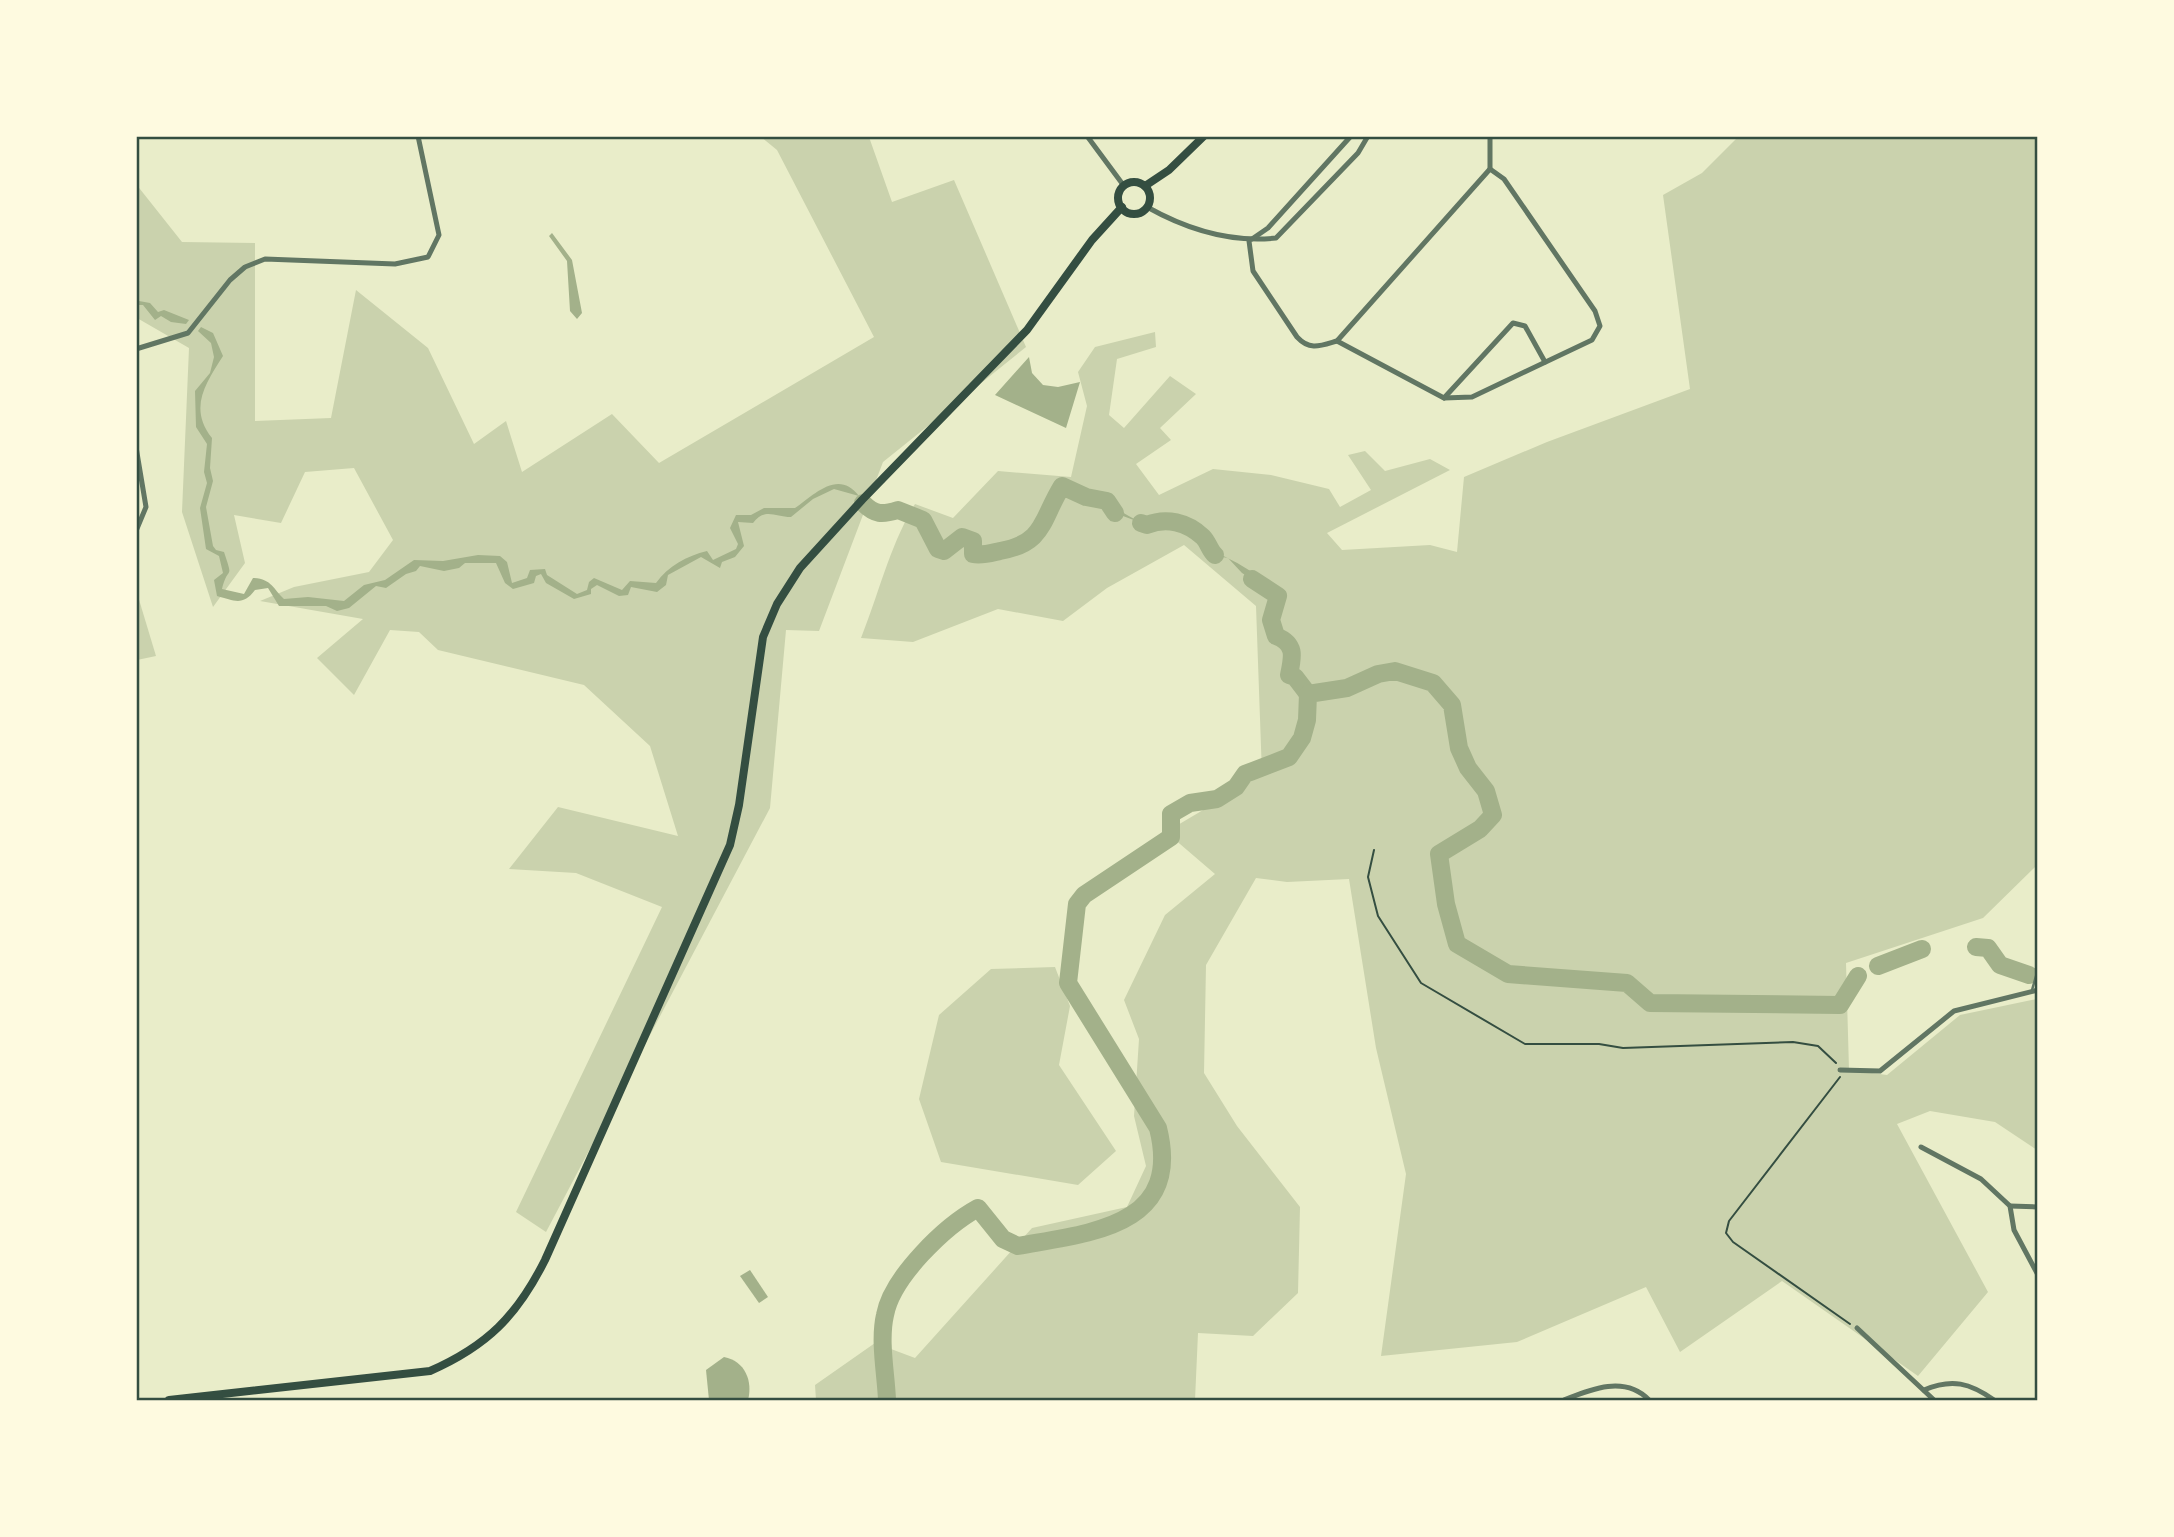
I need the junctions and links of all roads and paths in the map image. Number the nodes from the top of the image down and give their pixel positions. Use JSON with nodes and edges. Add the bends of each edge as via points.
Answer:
{"nodes":[{"id":1,"x":418,"y":136,"type":"edge"},
{"id":2,"x":1087,"y":136,"type":"edge"},
{"id":3,"x":1204,"y":136,"type":"edge"},
{"id":4,"x":1351,"y":136,"type":"edge"},
{"id":5,"x":1367,"y":136,"type":"edge"},
{"id":6,"x":1490,"y":136,"type":"edge"},
{"id":7,"x":1490,"y":169,"type":"junction"},
{"id":8,"x":1124,"y":186,"type":"junction"},
{"id":9,"x":1145,"y":186,"type":"junction"},
{"id":10,"x":1122,"y":207,"type":"junction"},
{"id":11,"x":1147,"y":207,"type":"junction"},
{"id":12,"x":1249,"y":241,"type":"junction"},
{"id":13,"x":1337,"y":341,"type":"junction"},
{"id":14,"x":136,"y":349,"type":"edge"},
{"id":15,"x":1545,"y":362,"type":"junction"},
{"id":16,"x":1444,"y":398,"type":"junction"},
{"id":17,"x":136,"y":447,"type":"edge"},
{"id":18,"x":136,"y":531,"type":"edge"},
{"id":19,"x":1374,"y":850,"type":"dead end"},
{"id":20,"x":2038,"y":969,"type":"edge"},
{"id":21,"x":2035,"y":990,"type":"edge"},
{"id":22,"x":1840,"y":1070,"type":"junction"},
{"id":23,"x":1921,"y":1147,"type":"dead end"},
{"id":24,"x":2010,"y":1206,"type":"junction"},
{"id":25,"x":2038,"y":1207,"type":"edge"},
{"id":26,"x":2038,"y":1275,"type":"edge"},
{"id":27,"x":1857,"y":1328,"type":"joint"},
{"id":28,"x":1924,"y":1390,"type":"junction"},
{"id":29,"x":169,"y":1401,"type":"edge"},
{"id":30,"x":1564,"y":1401,"type":"edge"},
{"id":31,"x":1649,"y":1401,"type":"edge"},
{"id":32,"x":1934,"y":1401,"type":"edge"},
{"id":33,"x":1994,"y":1401,"type":"edge"}],
"edges":[{"from":1,"to":14,"type":"street","via":[[439,235],[428,257],[395,264],[265,259],[230,280],[188,332]]},
{"from":2,"to":8,"type":"street"},
{"from":3,"to":9,"type":"main road"},
{"from":4,"to":12,"type":"street","via":[[1268,228]]},
{"from":5,"to":12,"type":"street","via":[[1358,153],[1276,238]]},
{"from":6,"to":7,"type":"street"},
{"from":7,"to":13,"type":"street"},
{"from":7,"to":15,"type":"street","via":[[1504,178],[1595,311],[1600,326],[1592,340]]},
{"from":8,"to":9,"type":"main road","via":[[1135,182]]},
{"from":8,"to":10,"type":"main road","via":[[1119,196]]},
{"from":9,"to":11,"type":"main road","via":[[1150,196]]},
{"from":10,"to":11,"type":"main road","via":[[1135,214]]},
{"from":10,"to":29,"type":"main road","via":[[1092,240],[1027,330],[800,568],[777,604],[763,637],[730,845],[545,1260],[528,1293],[498,1331],[430,1371]]},
{"from":11,"to":12,"type":"street","via":[[1203,232]]},
{"from":12,"to":13,"type":"street","via":[[1254,271],[1297,337],[1315,348]]},
{"from":13,"to":16,"type":"street"},
{"from":15,"to":16,"type":"street","via":[[1472,397]]},
{"from":15,"to":16,"type":"street","via":[[1525,326],[1513,323]]},
{"from":17,"to":18,"type":"street","via":[[146,507]]},
{"from":19,"to":22,"type":"path","via":[[1368,877],[1378,916],[1421,983],[1525,1044],[1623,1048],[1793,1042],[1818,1046]]},
{"from":20,"to":21,"type":"lane"},
{"from":21,"to":22,"type":"street","via":[[1954,1011],[1880,1071]]},
{"from":22,"to":27,"type":"path","via":[[1841,1076],[1729,1222],[1726,1233]]},
{"from":23,"to":24,"type":"street","via":[[1981,1180]]},
{"from":24,"to":25,"type":"street"},
{"from":24,"to":26,"type":"street","via":[[2014,1230]]},
{"from":27,"to":28,"type":"street"},
{"from":28,"to":32,"type":"street"},
{"from":28,"to":33,"type":"street","via":[[1959,1382]]},
{"from":30,"to":31,"type":"street","via":[[1609,1386],[1642,1394]]}]}
